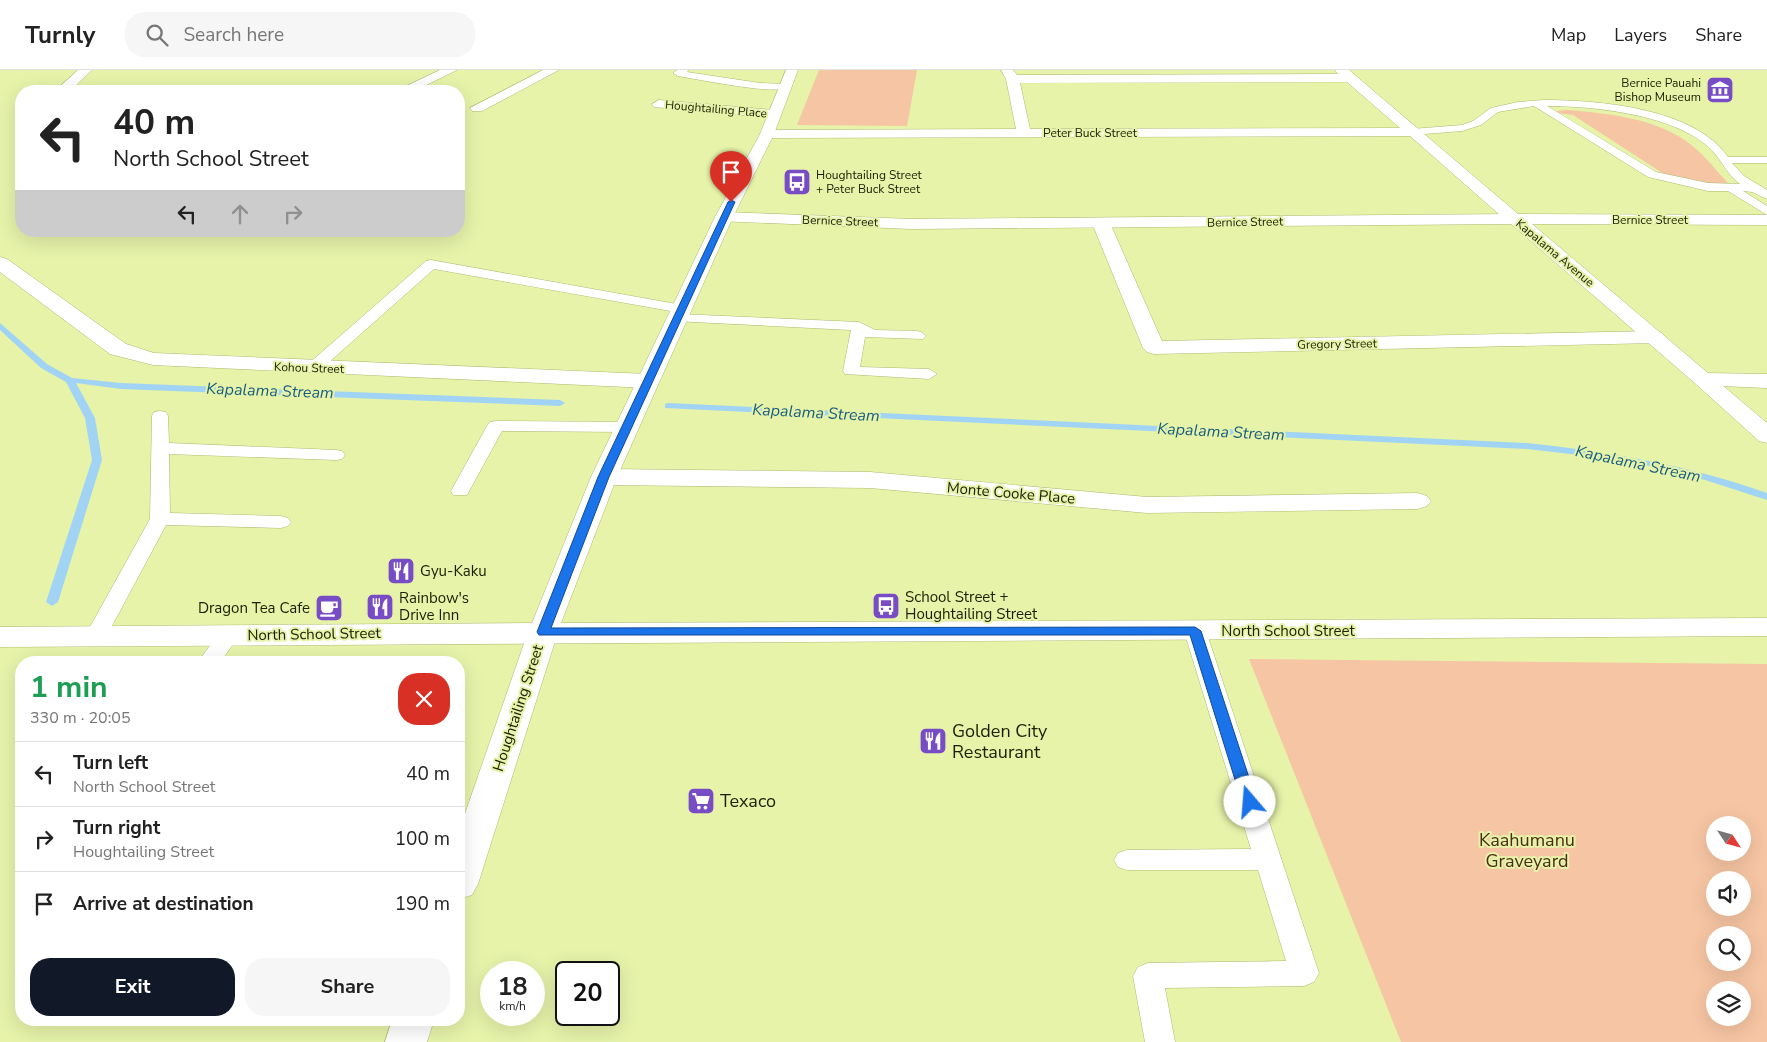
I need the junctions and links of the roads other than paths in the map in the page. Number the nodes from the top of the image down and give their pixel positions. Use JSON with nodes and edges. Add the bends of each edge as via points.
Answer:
{"nodes":[{"id":1,"x":86,"y":70,"type":"edge"},
{"id":2,"x":451,"y":70,"type":"edge"},
{"id":3,"x":553,"y":70,"type":"edge"},
{"id":4,"x":684,"y":70,"type":"edge"},
{"id":5,"x":792,"y":70,"type":"edge"},
{"id":6,"x":1010,"y":74,"type":"edge"},
{"id":7,"x":1346,"y":74,"type":"edge"},
{"id":8,"x":69,"y":85,"type":"edge"},
{"id":9,"x":417,"y":85,"type":"edge"},
{"id":10,"x":784,"y":87,"type":"junction"},
{"id":11,"x":659,"y":104,"type":"dead end"},
{"id":12,"x":1536,"y":104,"type":"junction"},
{"id":13,"x":477,"y":108,"type":"dead end"},
{"id":14,"x":774,"y":114,"type":"junction"},
{"id":15,"x":1412,"y":132,"type":"junction"},
{"id":16,"x":1024,"y":133,"type":"junction"},
{"id":17,"x":767,"y":134,"type":"junction"},
{"id":18,"x":1726,"y":160,"type":"junction"},
{"id":19,"x":1767,"y":160,"type":"edge"},
{"id":20,"x":1728,"y":188,"type":"junction"},
{"id":21,"x":1754,"y":188,"type":"junction"},
{"id":22,"x":1767,"y":195,"type":"edge"},
{"id":23,"x":1767,"y":211,"type":"edge"},
{"id":24,"x":724,"y":217,"type":"junction"},
{"id":25,"x":1515,"y":219,"type":"junction"},
{"id":26,"x":1767,"y":220,"type":"edge"},
{"id":27,"x":1101,"y":223,"type":"junction"},
{"id":28,"x":0,"y":263,"type":"edge"},
{"id":29,"x":680,"y":314,"type":"junction"},
{"id":30,"x":859,"y":326,"type":"junction"},
{"id":31,"x":918,"y":336,"type":"dead end"},
{"id":32,"x":1655,"y":338,"type":"junction"},
{"id":33,"x":314,"y":368,"type":"junction"},
{"id":34,"x":929,"y":374,"type":"dead end"},
{"id":35,"x":1705,"y":380,"type":"junction"},
{"id":36,"x":648,"y":381,"type":"junction"},
{"id":37,"x":1767,"y":381,"type":"edge"},
{"id":38,"x":160,"y":416,"type":"dead end"},
{"id":39,"x":627,"y":427,"type":"junction"},
{"id":40,"x":1767,"y":436,"type":"edge"},
{"id":41,"x":160,"y":448,"type":"junction"},
{"id":42,"x":336,"y":455,"type":"dead end"},
{"id":43,"x":604,"y":477,"type":"junction"},
{"id":44,"x":460,"y":491,"type":"dead end"},
{"id":45,"x":1418,"y":501,"type":"dead end"},
{"id":46,"x":160,"y":519,"type":"junction"},
{"id":47,"x":281,"y":522,"type":"dead end"},
{"id":48,"x":1767,"y":627,"type":"edge"},
{"id":49,"x":1195,"y":631,"type":"junction"},
{"id":50,"x":543,"y":632,"type":"junction"},
{"id":51,"x":229,"y":635,"type":"junction"},
{"id":52,"x":96,"y":636,"type":"junction"},
{"id":53,"x":0,"y":637,"type":"edge"},
{"id":54,"x":213,"y":656,"type":"edge"},
{"id":55,"x":1127,"y":860,"type":"dead end"},
{"id":56,"x":1268,"y":860,"type":"junction"},
{"id":57,"x":465,"y":866,"type":"edge"},
{"id":58,"x":411,"y":1026,"type":"edge"},
{"id":59,"x":406,"y":1042,"type":"edge"},
{"id":60,"x":1160,"y":1042,"type":"edge"}],
"edges":[{"from":1,"to":8,"type":"street"},
{"from":2,"to":9,"type":"street"},
{"from":3,"to":13,"type":"street"},
{"from":4,"to":10,"type":"lane","via":[[678,74]]},
{"from":5,"to":10,"type":"street","name":"Houghtailing Street"},
{"from":6,"to":7,"type":"street"},
{"from":6,"to":16,"type":"street"},
{"from":7,"to":15,"type":"street","name":"Kapalama Avenue"},
{"from":10,"to":14,"type":"street","name":"Houghtailing Street"},
{"from":11,"to":14,"type":"street","name":"Houghtailing Place"},
{"from":12,"to":15,"type":"lane","via":[[1492,110],[1477,123],[1461,128]]},
{"from":12,"to":18,"type":"lane","via":[[1612,109],[1677,125],[1705,137]]},
{"from":12,"to":20,"type":"lane","via":[[1652,175],[1708,188]]},
{"from":14,"to":17,"type":"street","name":"Houghtailing Street"},
{"from":15,"to":16,"type":"street","name":"Peter Buck Street"},
{"from":15,"to":25,"type":"street","name":"Kapalama Avenue"},
{"from":16,"to":17,"type":"street","name":"Peter Buck Street"},
{"from":17,"to":24,"type":"street","name":"Houghtailing Street"},
{"from":18,"to":19,"type":"lane"},
{"from":18,"to":21,"type":"lane","via":[[1732,171]]},
{"from":20,"to":21,"type":"lane"},
{"from":20,"to":23,"type":"lane"},
{"from":21,"to":22,"type":"lane"},
{"from":24,"to":27,"type":"street","name":"Bernice Street","via":[[912,224]]},
{"from":24,"to":29,"type":"street","name":"Houghtailing Street"},
{"from":25,"to":26,"type":"street","name":"Bernice Street"},
{"from":25,"to":27,"type":"street","name":"Bernice Street"},
{"from":25,"to":32,"type":"street","name":"Kapalama Avenue"},
{"from":27,"to":32,"type":"street","name":"Gregory Street","via":[[1154,348]]},
{"from":28,"to":33,"type":"street","name":"Kohou Street","via":[[118,349],[153,359]]},
{"from":29,"to":30,"type":"lane"},
{"from":29,"to":33,"type":"lane","via":[[431,264]]},
{"from":29,"to":36,"type":"street","name":"Houghtailing Street"},
{"from":30,"to":31,"type":"lane","via":[[871,334]]},
{"from":30,"to":34,"type":"lane","via":[[851,370]]},
{"from":32,"to":35,"type":"street","name":"Kapalama Avenue"},
{"from":33,"to":36,"type":"street","name":"Kohou Street"},
{"from":35,"to":37,"type":"street"},
{"from":35,"to":40,"type":"street","name":"Kapalama Avenue"},
{"from":36,"to":39,"type":"street","name":"Houghtailing Street"},
{"from":38,"to":41,"type":"lane"},
{"from":39,"to":43,"type":"street","name":"Houghtailing Street"},
{"from":39,"to":44,"type":"lane","via":[[496,426]]},
{"from":41,"to":42,"type":"lane"},
{"from":41,"to":46,"type":"lane"},
{"from":43,"to":45,"type":"street","name":"Monte Cooke Place","via":[[870,480],[1147,504]]},
{"from":43,"to":50,"type":"street","name":"Houghtailing Street"},
{"from":46,"to":47,"type":"lane"},
{"from":46,"to":52,"type":"lane"},
{"from":48,"to":49,"type":"street","name":"North School Street"},
{"from":49,"to":50,"type":"street","name":"North School Street"},
{"from":49,"to":56,"type":"lane"},
{"from":50,"to":51,"type":"street","name":"North School Street"},
{"from":50,"to":57,"type":"street","name":"Houghtailing Street"},
{"from":51,"to":52,"type":"street","name":"North School Street"},
{"from":51,"to":54,"type":"lane"},
{"from":52,"to":53,"type":"street","name":"North School Street"},
{"from":55,"to":56,"type":"lane"},
{"from":56,"to":60,"type":"lane","via":[[1304,973],[1148,976]]},
{"from":58,"to":59,"type":"street"}]}
